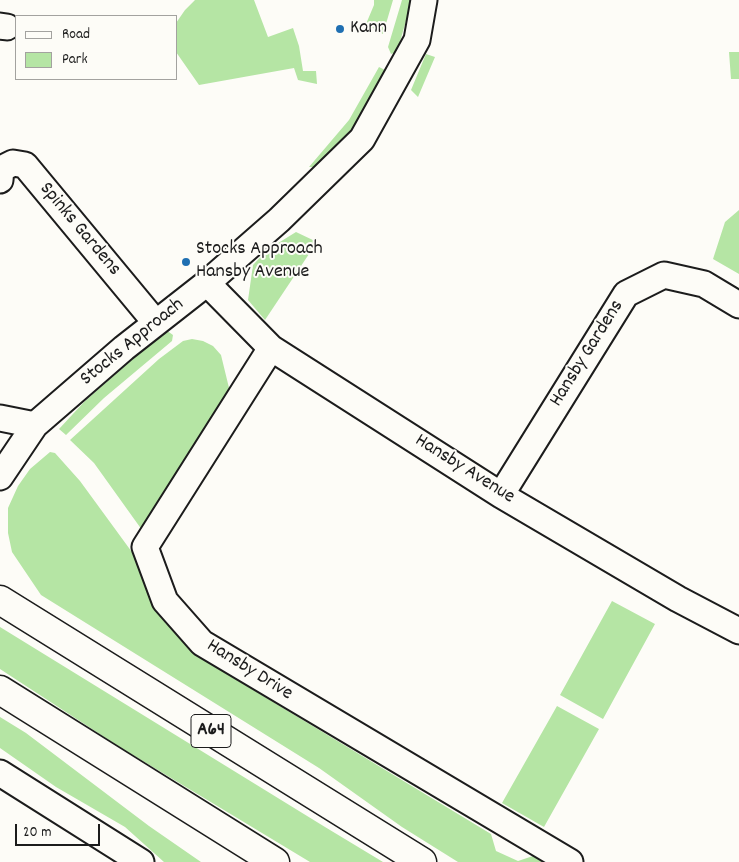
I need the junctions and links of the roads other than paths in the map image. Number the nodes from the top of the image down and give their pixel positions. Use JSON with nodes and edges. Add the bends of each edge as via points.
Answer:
{"nodes":[{"id":1,"x":424,"y":0,"type":"edge"},
{"id":2,"x":0,"y":180,"type":"edge"},
{"id":3,"x":207,"y":283,"type":"junction"},
{"id":4,"x":739,"y":305,"type":"edge"},
{"id":5,"x":156,"y":323,"type":"junction"},
{"id":6,"x":271,"y":348,"type":"junction"},
{"id":7,"x":0,"y":418,"type":"edge"},
{"id":8,"x":35,"y":425,"type":"junction"},
{"id":9,"x":0,"y":477,"type":"edge"},
{"id":10,"x":501,"y":494,"type":"junction"},
{"id":11,"x":0,"y":600,"type":"edge"},
{"id":12,"x":739,"y":631,"type":"edge"},
{"id":13,"x":0,"y":690,"type":"edge"},
{"id":14,"x":0,"y":773,"type":"edge"},
{"id":15,"x":141,"y":862,"type":"edge"},
{"id":16,"x":275,"y":862,"type":"edge"},
{"id":17,"x":422,"y":862,"type":"edge"},
{"id":18,"x":570,"y":862,"type":"edge"}],
"edges":[{"from":1,"to":3,"type":"street","name":"Stocks Approach","via":[[417,40],[362,139],[279,220]]},
{"from":2,"to":5,"type":"street","name":"Spinks Gardens","via":[[1,169],[13,163],[25,165]]},
{"from":3,"to":5,"type":"street","name":"Stocks Approach"},
{"from":3,"to":6,"type":"street","name":"Hansby Avenue"},
{"from":4,"to":10,"type":"street","name":"Hansby Gardens","via":[[704,284],[664,275],[626,294]]},
{"from":5,"to":8,"type":"street","name":"Stocks Approach"},
{"from":6,"to":10,"type":"street","name":"Hansby Avenue"},
{"from":6,"to":18,"type":"street","name":"Hansby Drive","via":[[145,547],[165,601],[202,643]]},
{"from":7,"to":8,"type":"street"},
{"from":8,"to":9,"type":"street","name":"Stocks Approach"},
{"from":10,"to":12,"type":"street","name":"Hansby Avenue","via":[[678,599]]},
{"from":11,"to":17,"type":"highway","number":"A64"},
{"from":13,"to":16,"type":"highway"},
{"from":14,"to":15,"type":"street"}]}
